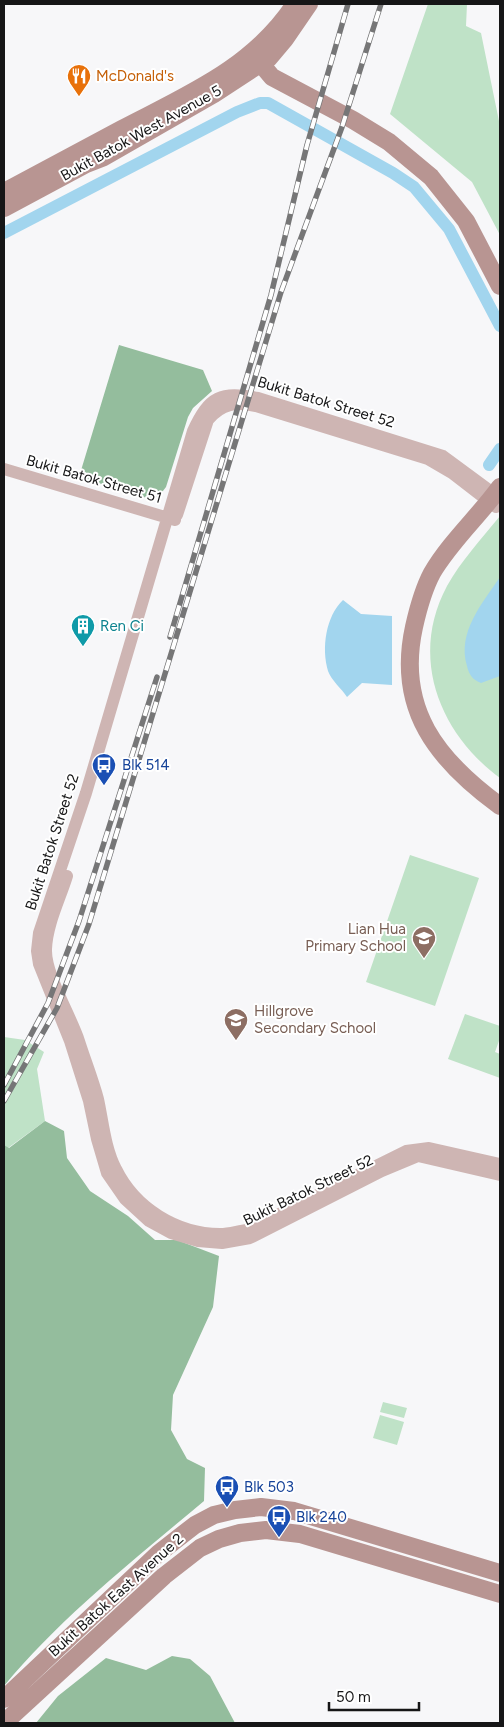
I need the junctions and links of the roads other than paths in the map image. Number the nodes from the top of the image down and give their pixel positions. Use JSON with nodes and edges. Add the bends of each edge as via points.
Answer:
{"nodes":[{"id":1,"x":295,"y":4,"type":"edge"},
{"id":2,"x":309,"y":4,"type":"edge"},
{"id":3,"x":260,"y":55,"type":"junction"},
{"id":4,"x":4,"y":192,"type":"edge"},
{"id":5,"x":4,"y":208,"type":"edge"},
{"id":6,"x":500,"y":263,"type":"edge"},
{"id":7,"x":500,"y":286,"type":"edge"},
{"id":8,"x":4,"y":469,"type":"edge"},
{"id":9,"x":497,"y":498,"type":"edge"},
{"id":10,"x":171,"y":519,"type":"junction"},
{"id":11,"x":500,"y":791,"type":"edge"},
{"id":12,"x":500,"y":806,"type":"edge"},
{"id":13,"x":500,"y":1164,"type":"edge"},
{"id":14,"x":500,"y":1175,"type":"edge"},
{"id":15,"x":500,"y":1573,"type":"edge"},
{"id":16,"x":500,"y":1594,"type":"edge"},
{"id":17,"x":4,"y":1699,"type":"edge"},
{"id":18,"x":4,"y":1723,"type":"edge"}],
"edges":[{"from":1,"to":3,"type":"street","name":"Bukit Batok West Avenue 5"},
{"from":2,"to":3,"type":"street","name":"Bukit Batok West Avenue 5","via":[[285,39]]},
{"from":3,"to":4,"type":"street","name":"Bukit Batok West Avenue 5"},
{"from":3,"to":5,"type":"street","name":"Bukit Batok West Avenue 5","via":[[214,94],[104,157]]},
{"from":3,"to":6,"type":"street","via":[[292,77],[365,117],[430,164],[466,202]]},
{"from":3,"to":7,"type":"street","via":[[272,77],[353,120],[418,165],[460,210]]},
{"from":8,"to":10,"type":"street","name":"Bukit Batok Street 51"},
{"from":9,"to":10,"type":"street","name":"Bukit Batok Street 52","via":[[428,459],[256,406],[229,404],[216,410],[208,420]]},
{"from":9,"to":11,"type":"street","via":[[438,584],[426,615],[420,661],[427,699],[442,733],[465,763]]},
{"from":9,"to":12,"type":"street","via":[[436,568],[422,594],[410,650],[410,679],[422,719],[442,755],[462,777]]},
{"from":10,"to":13,"type":"street","name":"Bukit Batok Street 52","via":[[94,795],[47,942],[48,962],[78,1038],[116,1169],[132,1193],[154,1213],[175,1225],[222,1234],[247,1230],[406,1151],[428,1148]]},
{"from":10,"to":14,"type":"street","name":"Bukit Batok Street 52","via":[[39,933],[37,951],[89,1101],[107,1173],[125,1199],[149,1221],[171,1233],[198,1241],[222,1243],[250,1238],[418,1156]]},
{"from":15,"to":17,"type":"street","name":"Bukit Batok East Avenue 2","via":[[294,1511],[261,1507],[214,1516],[195,1525],[159,1553]]},
{"from":16,"to":18,"type":"street","name":"Bukit Batok East Avenue 2","via":[[300,1534],[266,1530],[219,1538],[200,1548],[164,1576]]}]}
